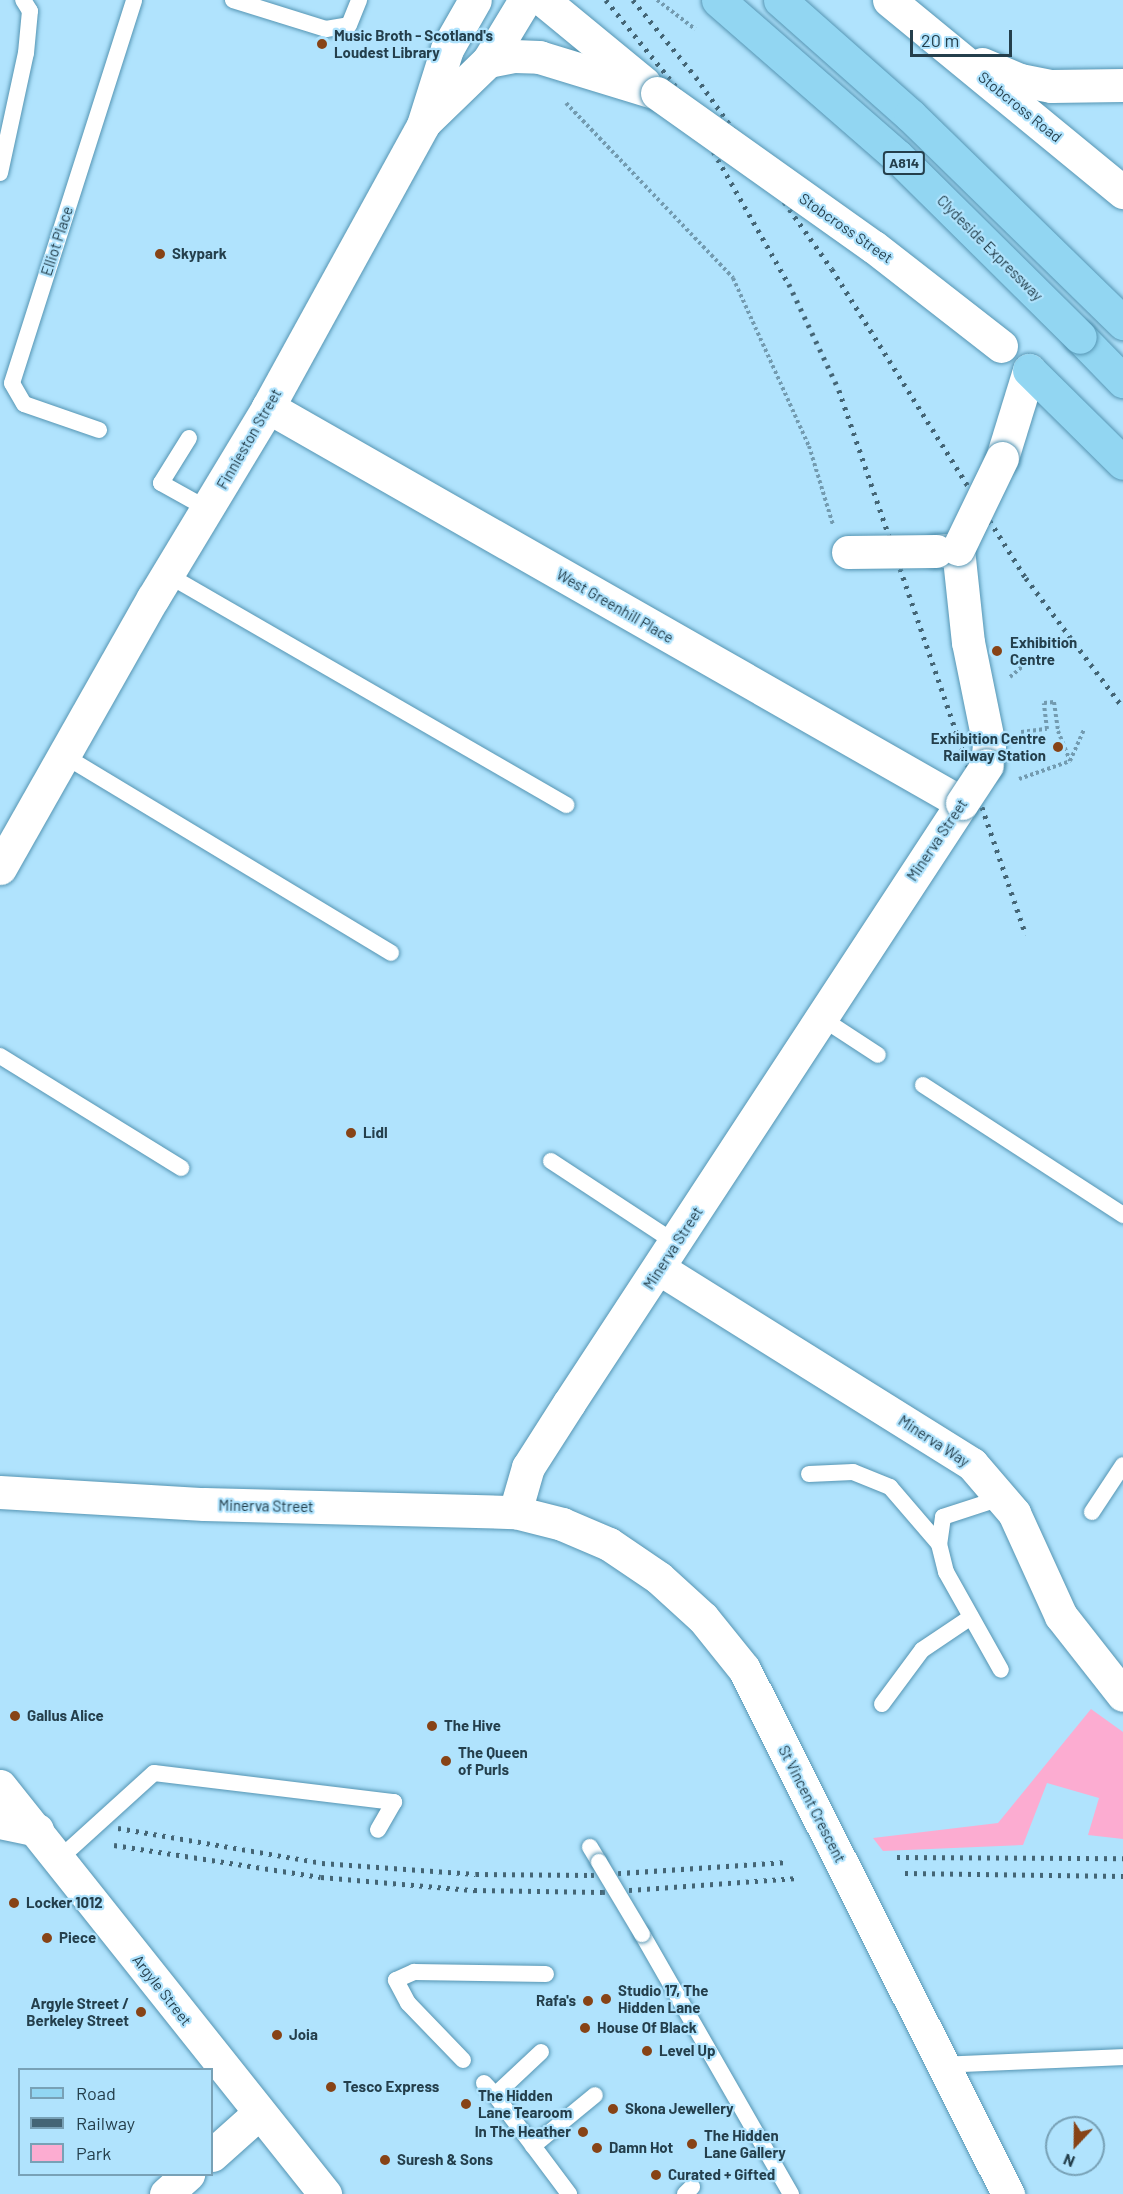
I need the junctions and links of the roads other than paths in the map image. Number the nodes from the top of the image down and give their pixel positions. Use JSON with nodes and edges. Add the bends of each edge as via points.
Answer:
{"nodes":[{"id":1,"x":23,"y":0,"type":"edge"},
{"id":2,"x":134,"y":0,"type":"edge"},
{"id":3,"x":234,"y":0,"type":"edge"},
{"id":4,"x":359,"y":0,"type":"edge"},
{"id":5,"x":475,"y":0,"type":"edge"},
{"id":6,"x":525,"y":0,"type":"edge"},
{"id":7,"x":543,"y":0,"type":"edge"},
{"id":8,"x":718,"y":0,"type":"edge"},
{"id":9,"x":780,"y":0,"type":"edge"},
{"id":10,"x":890,"y":0,"type":"edge"},
{"id":11,"x":948,"y":49,"type":"junction"},
{"id":12,"x":488,"y":61,"type":"junction"},
{"id":13,"x":1123,"y":86,"type":"edge"},
{"id":14,"x":657,"y":93,"type":"junction"},
{"id":15,"x":423,"y":125,"type":"junction"},
{"id":16,"x":0,"y":173,"type":"edge"},
{"id":17,"x":1123,"y":192,"type":"edge"},
{"id":18,"x":1115,"y":314,"type":"edge"},
{"id":19,"x":1029,"y":370,"type":"junction"},
{"id":20,"x":1123,"y":381,"type":"edge"},
{"id":21,"x":268,"y":407,"type":"junction"},
{"id":22,"x":99,"y":430,"type":"dead end"},
{"id":23,"x":189,"y":438,"type":"dead end"},
{"id":24,"x":1123,"y":463,"type":"edge"},
{"id":25,"x":208,"y":509,"type":"junction"},
{"id":26,"x":947,"y":550,"type":"junction"},
{"id":27,"x":844,"y":551,"type":"road end"},
{"id":28,"x":168,"y":575,"type":"junction"},
{"id":29,"x":63,"y":755,"type":"junction"},
{"id":30,"x":950,"y":795,"type":"junction"},
{"id":31,"x":566,"y":805,"type":"dead end"},
{"id":32,"x":0,"y":868,"type":"edge"},
{"id":33,"x":391,"y":952,"type":"dead end"},
{"id":34,"x":820,"y":1017,"type":"junction"},
{"id":35,"x":878,"y":1055,"type":"dead end"},
{"id":36,"x":0,"y":1056,"type":"edge"},
{"id":37,"x":922,"y":1084,"type":"dead end"},
{"id":38,"x":550,"y":1161,"type":"dead end"},
{"id":39,"x":181,"y":1168,"type":"dead end"},
{"id":40,"x":1123,"y":1215,"type":"edge"},
{"id":41,"x":668,"y":1256,"type":"junction"},
{"id":42,"x":1123,"y":1465,"type":"edge"},
{"id":43,"x":809,"y":1474,"type":"dead end"},
{"id":44,"x":10,"y":1489,"type":"edge"},
{"id":45,"x":1000,"y":1498,"type":"junction"},
{"id":46,"x":515,"y":1512,"type":"junction"},
{"id":47,"x":1092,"y":1512,"type":"dead end"},
{"id":48,"x":939,"y":1544,"type":"junction"},
{"id":49,"x":971,"y":1617,"type":"junction"},
{"id":50,"x":1001,"y":1670,"type":"dead end"},
{"id":51,"x":1123,"y":1695,"type":"edge"},
{"id":52,"x":882,"y":1704,"type":"dead end"},
{"id":53,"x":0,"y":1786,"type":"edge"},
{"id":54,"x":0,"y":1822,"type":"edge"},
{"id":55,"x":37,"y":1830,"type":"junction"},
{"id":56,"x":378,"y":1830,"type":"dead end"},
{"id":57,"x":590,"y":1847,"type":"dead end"},
{"id":58,"x":59,"y":1860,"type":"junction"},
{"id":59,"x":546,"y":1974,"type":"dead end"},
{"id":60,"x":541,"y":2052,"type":"dead end"},
{"id":61,"x":1123,"y":2057,"type":"edge"},
{"id":62,"x":463,"y":2060,"type":"dead end"},
{"id":63,"x":941,"y":2065,"type":"junction"},
{"id":64,"x":595,"y":2095,"type":"dead end"},
{"id":65,"x":260,"y":2114,"type":"junction"},
{"id":66,"x":533,"y":2146,"type":"junction"},
{"id":67,"x":213,"y":2154,"type":"edge"},
{"id":68,"x":187,"y":2176,"type":"edge"},
{"id":69,"x":166,"y":2194,"type":"edge"},
{"id":70,"x":325,"y":2194,"type":"edge"},
{"id":71,"x":569,"y":2194,"type":"edge"},
{"id":72,"x":791,"y":2194,"type":"edge"},
{"id":73,"x":1008,"y":2194,"type":"edge"}],
"edges":[{"from":1,"to":16,"type":"lane","via":[[30,11],[26,53]]},
{"from":2,"to":22,"type":"lane","name":"Elliot Place","via":[[12,383],[24,404]]},
{"from":3,"to":4,"type":"lane","via":[[326,29],[349,25]]},
{"from":5,"to":15,"type":"street","name":"Finnieston Street","via":[[447,50]]},
{"from":6,"to":12,"type":"street"},
{"from":7,"to":14,"type":"street","name":"Stobcross Street"},
{"from":8,"to":20,"type":"main road","name":"Clydeside Expressway","number":"A814","bridge":true,"via":[[897,156]]},
{"from":9,"to":18,"type":"main road","number":"A814","via":[[918,122]]},
{"from":10,"to":11,"type":"street","name":"Stobcross Road"},
{"from":11,"to":13,"type":"street","via":[[1030,82],[1082,88]]},
{"from":11,"to":17,"type":"street","name":"Stobcross Road"},
{"from":12,"to":14,"type":"street","name":"Stobcross Street","via":[[538,57]]},
{"from":12,"to":15,"type":"street"},
{"from":14,"to":19,"type":"street","name":"Stobcross Street","bridge":true,"via":[[874,247]]},
{"from":15,"to":21,"type":"street","name":"Finnieston Street"},
{"from":19,"to":24,"type":"main road"},
{"from":19,"to":26,"type":"street","bridge":true,"via":[[1002,458]]},
{"from":21,"to":25,"type":"street","name":"Finnieston Street"},
{"from":21,"to":30,"type":"street","name":"West Greenhill Place"},
{"from":23,"to":25,"type":"lane","via":[[161,483]]},
{"from":25,"to":28,"type":"street","name":"Finnieston Street"},
{"from":26,"to":27,"type":"street","bridge":true},
{"from":26,"to":30,"type":"street","name":"Minerva Street","bridge":true,"via":[[989,745],[999,773]]},
{"from":28,"to":29,"type":"street","name":"Finnieston Street"},
{"from":28,"to":31,"type":"lane"},
{"from":29,"to":32,"type":"street","name":"Finnieston Street"},
{"from":29,"to":33,"type":"lane"},
{"from":30,"to":34,"type":"street","name":"Minerva Street","via":[[932,846]]},
{"from":34,"to":35,"type":"lane"},
{"from":34,"to":41,"type":"street","name":"Minerva Street"},
{"from":36,"to":39,"type":"lane"},
{"from":37,"to":40,"type":"lane"},
{"from":38,"to":41,"type":"lane"},
{"from":41,"to":45,"type":"street","name":"Minerva Way","via":[[972,1464]]},
{"from":41,"to":46,"type":"street","name":"Minerva Street","via":[[528,1467]]},
{"from":42,"to":47,"type":"lane"},
{"from":43,"to":48,"type":"lane","via":[[853,1472],[890,1487]]},
{"from":44,"to":46,"type":"street","name":"Minerva Street","via":[[204,1504]]},
{"from":45,"to":48,"type":"lane","via":[[943,1517]]},
{"from":45,"to":51,"type":"street","name":"Minerva Way","via":[[1014,1514],[1061,1616]]},
{"from":46,"to":63,"type":"street","name":"St Vincent Crescent","via":[[562,1524],[609,1544],[650,1572],[703,1618],[744,1670]]},
{"from":48,"to":49,"type":"lane","via":[[946,1572]]},
{"from":49,"to":50,"type":"lane"},
{"from":49,"to":52,"type":"lane","via":[[922,1650]]},
{"from":53,"to":55,"type":"street","name":"Argyle Street"},
{"from":54,"to":55,"type":"street"},
{"from":55,"to":58,"type":"street","name":"Argyle Street"},
{"from":56,"to":58,"type":"lane","via":[[394,1803],[154,1773]]},
{"from":57,"to":72,"type":"lane","bridge":true},
{"from":58,"to":65,"type":"street","name":"Argyle Street"},
{"from":59,"to":62,"type":"lane","via":[[414,1972],[396,1980],[408,2003]]},
{"from":60,"to":66,"type":"lane","via":[[489,2089]]},
{"from":61,"to":63,"type":"lane"},
{"from":63,"to":73,"type":"street","name":"St Vincent Crescent"},
{"from":64,"to":66,"type":"lane"},
{"from":65,"to":67,"type":"street"},
{"from":65,"to":70,"type":"street","name":"Argyle Street"},
{"from":66,"to":71,"type":"lane"},
{"from":68,"to":69,"type":"street"}]}
